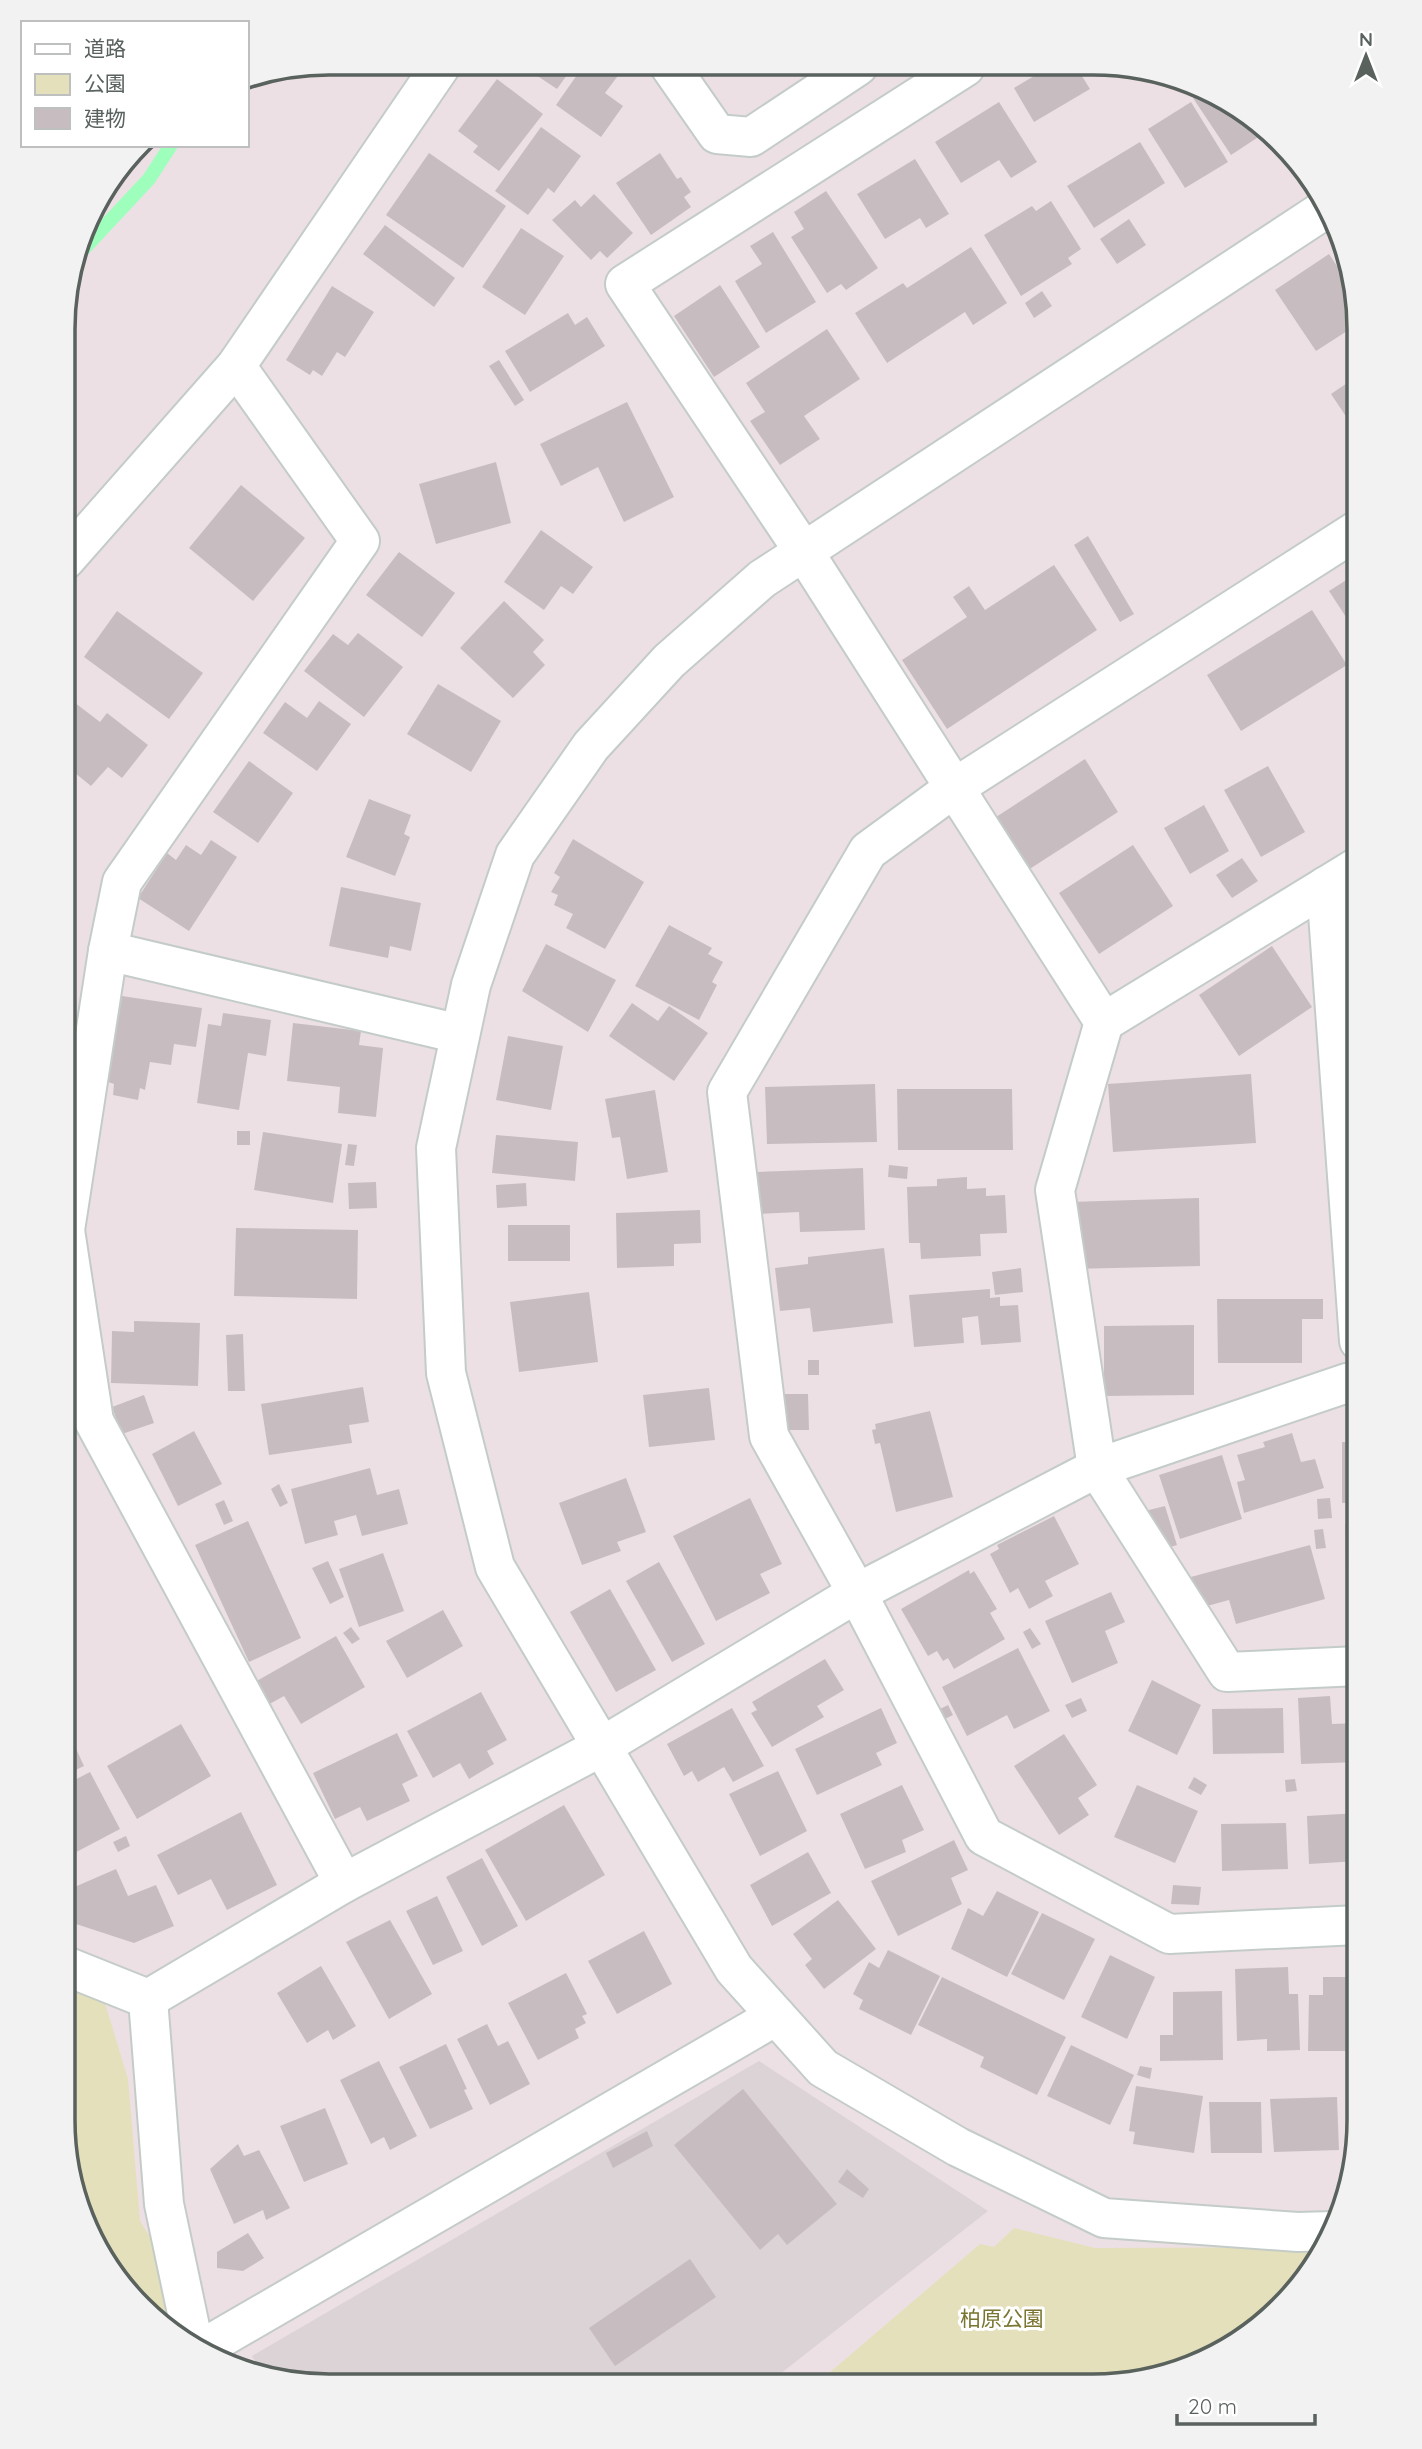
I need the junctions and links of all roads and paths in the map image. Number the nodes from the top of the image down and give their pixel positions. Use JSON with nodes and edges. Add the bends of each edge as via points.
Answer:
{"nodes":[{"id":1,"x":434,"y":75,"type":"edge"},
{"id":2,"x":676,"y":75,"type":"edge"},
{"id":3,"x":844,"y":75,"type":"edge"},
{"id":4,"x":952,"y":75,"type":"edge"},
{"id":5,"x":1319,"y":213,"type":"edge"},
{"id":6,"x":236,"y":366,"type":"junction"},
{"id":7,"x":1347,"y":537,"type":"edge"},
{"id":8,"x":75,"y":549,"type":"edge"},
{"id":9,"x":804,"y":552,"type":"junction"},
{"id":10,"x":954,"y":788,"type":"junction"},
{"id":11,"x":1347,"y":873,"type":"edge"},
{"id":12,"x":1326,"y":886,"type":"junction"},
{"id":13,"x":108,"y":951,"type":"junction"},
{"id":14,"x":1104,"y":1022,"type":"junction"},
{"id":15,"x":460,"y":1034,"type":"junction"},
{"id":16,"x":75,"y":1165,"type":"edge"},
{"id":17,"x":1347,"y":1176,"type":"edge"},
{"id":18,"x":75,"y":1296,"type":"edge"},
{"id":19,"x":1347,"y":1383,"type":"edge"},
{"id":20,"x":1097,"y":1468,"type":"junction"},
{"id":21,"x":857,"y":1593,"type":"junction"},
{"id":22,"x":1347,"y":1667,"type":"edge"},
{"id":23,"x":601,"y":1746,"type":"junction"},
{"id":24,"x":344,"y":1883,"type":"junction"},
{"id":25,"x":1347,"y":1926,"type":"edge"},
{"id":26,"x":75,"y":1970,"type":"edge"},
{"id":27,"x":148,"y":1999,"type":"junction"},
{"id":28,"x":776,"y":2016,"type":"junction"},
{"id":29,"x":1321,"y":2231,"type":"edge"},
{"id":30,"x":191,"y":2333,"type":"edge"},
{"id":31,"x":210,"y":2344,"type":"edge"}],
"edges":[{"from":1,"to":6,"type":"street"},
{"from":2,"to":3,"type":"street","via":[[717,134],[751,137]]},
{"from":4,"to":9,"type":"street","via":[[625,284]]},
{"from":5,"to":9,"type":"street"},
{"from":6,"to":8,"type":"street"},
{"from":6,"to":13,"type":"street","via":[[360,541],[121,883]]},
{"from":7,"to":10,"type":"street"},
{"from":9,"to":10,"type":"street"},
{"from":9,"to":15,"type":"street","via":[[762,579],[669,661],[591,746],[515,855],[471,985]]},
{"from":10,"to":14,"type":"street"},
{"from":10,"to":21,"type":"street","via":[[868,851],[727,1092],[769,1436]]},
{"from":11,"to":12,"type":"street"},
{"from":12,"to":14,"type":"street"},
{"from":12,"to":17,"type":"street"},
{"from":13,"to":15,"type":"street"},
{"from":13,"to":16,"type":"street"},
{"from":14,"to":20,"type":"street","via":[[1055,1189]]},
{"from":15,"to":23,"type":"street","via":[[436,1148],[446,1373],[495,1567]]},
{"from":18,"to":24,"type":"street","via":[[94,1421]]},
{"from":19,"to":20,"type":"street"},
{"from":20,"to":21,"type":"street"},
{"from":20,"to":22,"type":"street","via":[[1227,1672]]},
{"from":21,"to":23,"type":"street"},
{"from":21,"to":25,"type":"street","via":[[984,1836],[1169,1934]]},
{"from":23,"to":24,"type":"street"},
{"from":23,"to":28,"type":"street","via":[[734,1969]]},
{"from":24,"to":27,"type":"street"},
{"from":26,"to":27,"type":"street"},
{"from":27,"to":30,"type":"street","via":[[164,2204]]},
{"from":28,"to":29,"type":"street","via":[[823,2068],[958,2147],[1104,2218]]},
{"from":28,"to":31,"type":"street"}]}
